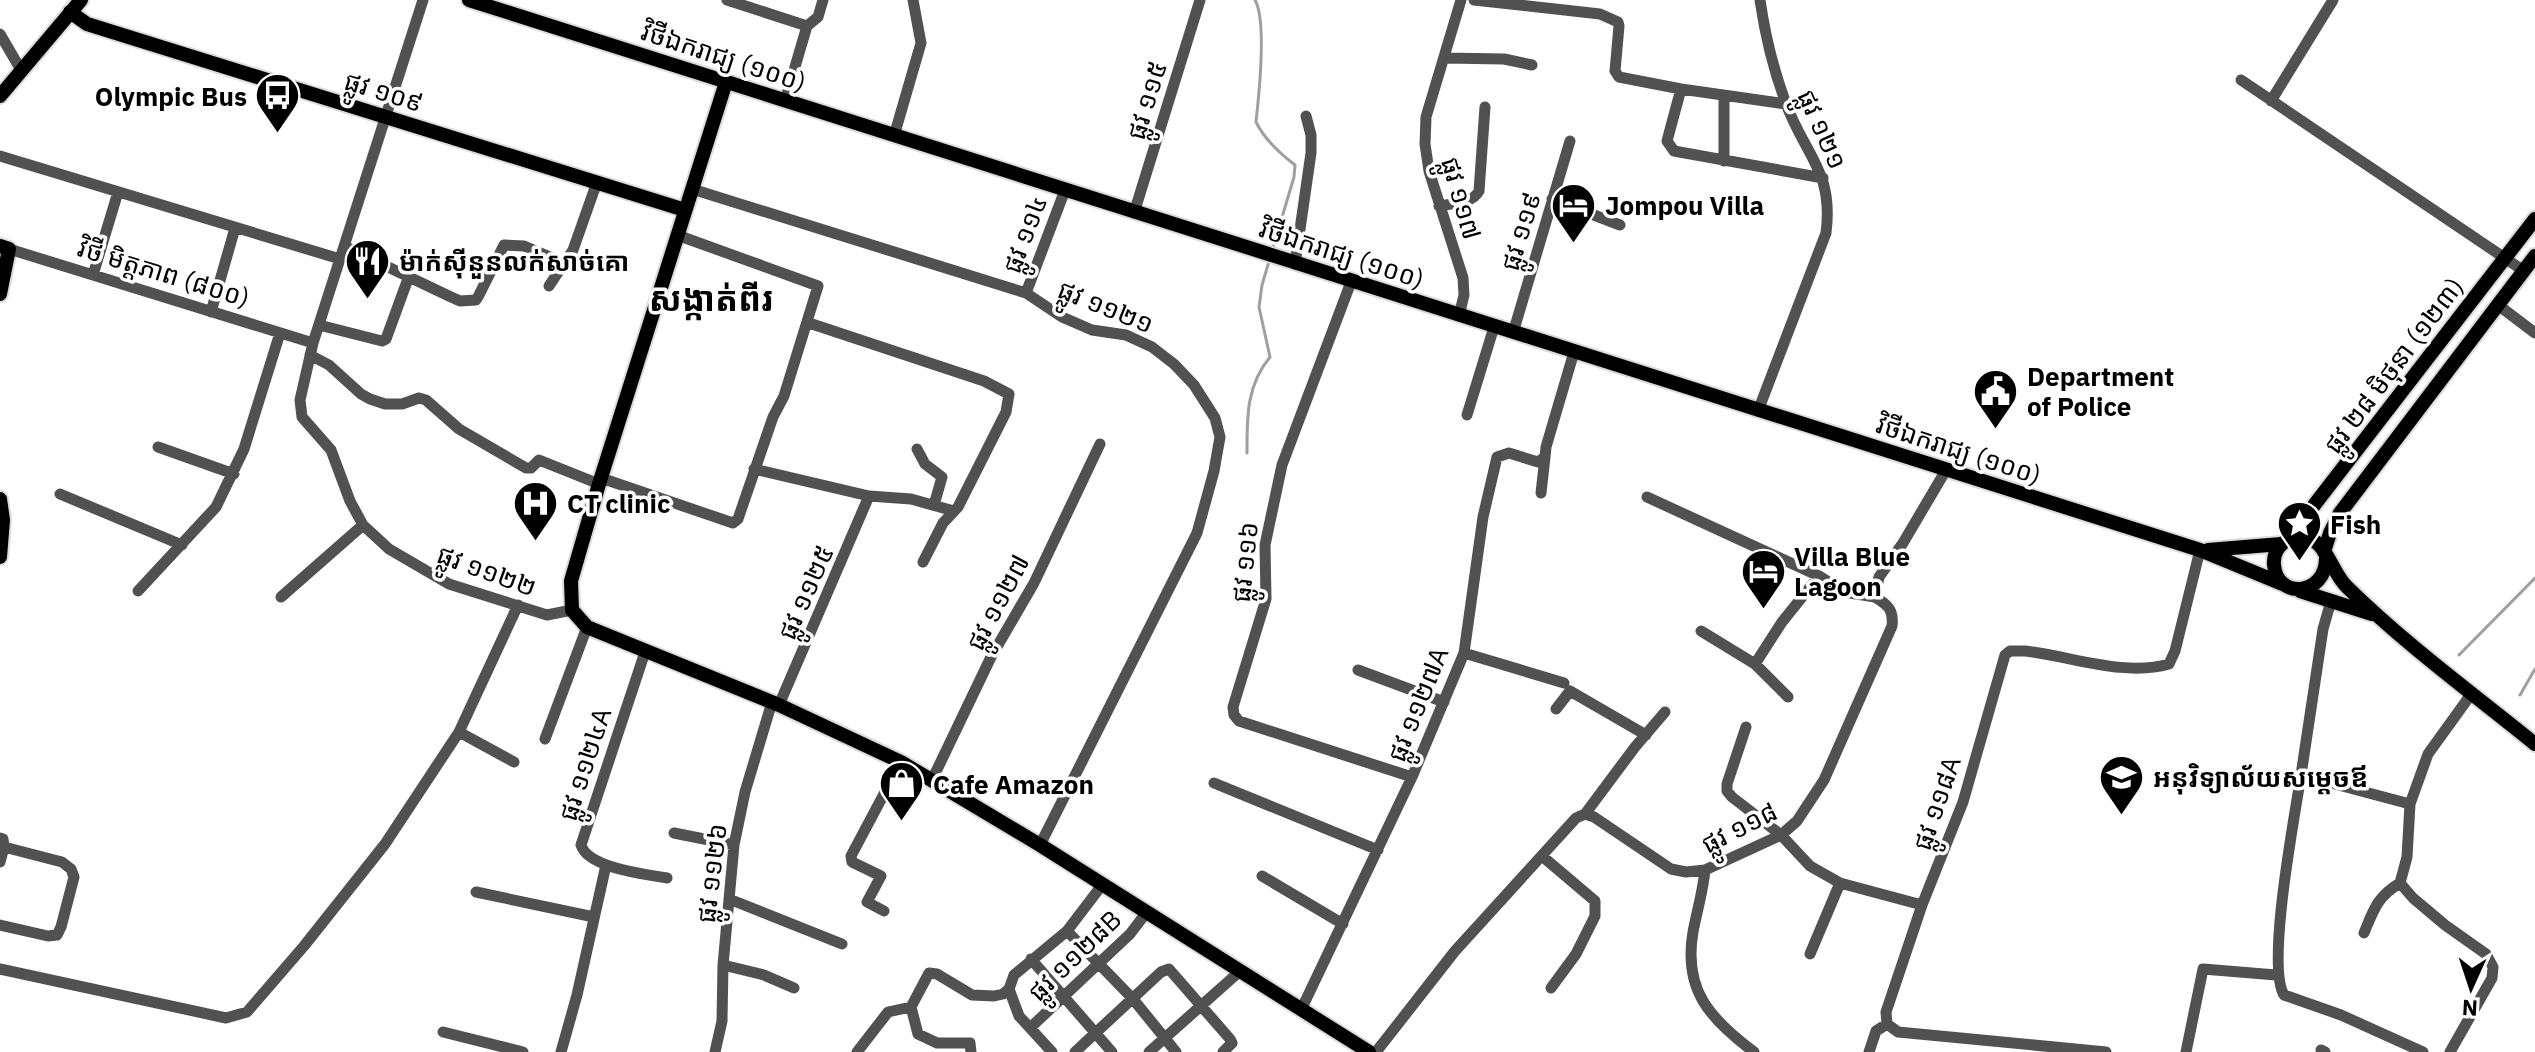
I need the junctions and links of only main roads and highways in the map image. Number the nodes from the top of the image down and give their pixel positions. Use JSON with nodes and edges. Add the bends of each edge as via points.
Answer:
{"nodes":[{"id":1,"x":81,"y":0,"type":"edge"},
{"id":2,"x":469,"y":0,"type":"edge"},
{"id":3,"x":70,"y":12,"type":"junction"},
{"id":4,"x":726,"y":82,"type":"junction"},
{"id":5,"x":0,"y":96,"type":"edge"},
{"id":6,"x":685,"y":210,"type":"junction"},
{"id":7,"x":2535,"y":219,"type":"edge"},
{"id":8,"x":4,"y":248,"type":"edge"},
{"id":9,"x":2535,"y":256,"type":"edge"},
{"id":10,"x":0,"y":294,"type":"edge"},
{"id":11,"x":2331,"y":487,"type":"junction"},
{"id":12,"x":0,"y":499,"type":"edge"},
{"id":13,"x":2350,"y":499,"type":"junction"},
{"id":14,"x":2285,"y":542,"type":"junction"},
{"id":15,"x":2200,"y":550,"type":"junction"},
{"id":16,"x":2325,"y":555,"type":"junction"},
{"id":17,"x":0,"y":557,"type":"edge"},
{"id":18,"x":2289,"y":586,"type":"junction"},
{"id":19,"x":2376,"y":615,"type":"junction"},
{"id":20,"x":2535,"y":744,"type":"edge"},
{"id":21,"x":1369,"y":1052,"type":"edge"}],
"edges":[{"from":1,"to":3,"type":"main road"},
{"from":2,"to":4,"type":"main road","name":"វិថីឯករាជ្យ (១០០)"},
{"from":3,"to":5,"type":"main road"},
{"from":3,"to":6,"type":"main road","name":"ផ្លូវ ១០៩","via":[[87,24]]},
{"from":4,"to":6,"type":"main road"},
{"from":4,"to":15,"type":"main road","name":"វិថីឯករាជ្យ (១០០)"},
{"from":6,"to":21,"type":"main road","via":[[571,581],[572,610],[587,627],[901,762]]},
{"from":7,"to":11,"type":"main road","name":"ផ្លូវ ២៨ មិថុនា (១២៣)"},
{"from":8,"to":10,"type":"main road"},
{"from":9,"to":13,"type":"main road"},
{"from":11,"to":13,"type":"main road"},
{"from":11,"to":14,"type":"main road","name":"ផ្លូវ ២៨ មិថុនា (១២៣)"},
{"from":12,"to":17,"type":"main road"},
{"from":13,"to":16,"type":"main road","via":[[2330,533]]},
{"from":14,"to":15,"type":"main road"},
{"from":14,"to":16,"type":"main road","via":[[2306,537]]},
{"from":14,"to":18,"type":"main road","via":[[2274,565],[2279,579]]},
{"from":15,"to":18,"type":"main road"},
{"from":16,"to":18,"type":"main road","via":[[2326,569],[2317,583],[2304,589]]},
{"from":16,"to":19,"type":"main road","via":[[2343,583]]},
{"from":18,"to":19,"type":"main road"},
{"from":19,"to":20,"type":"main road"}]}
